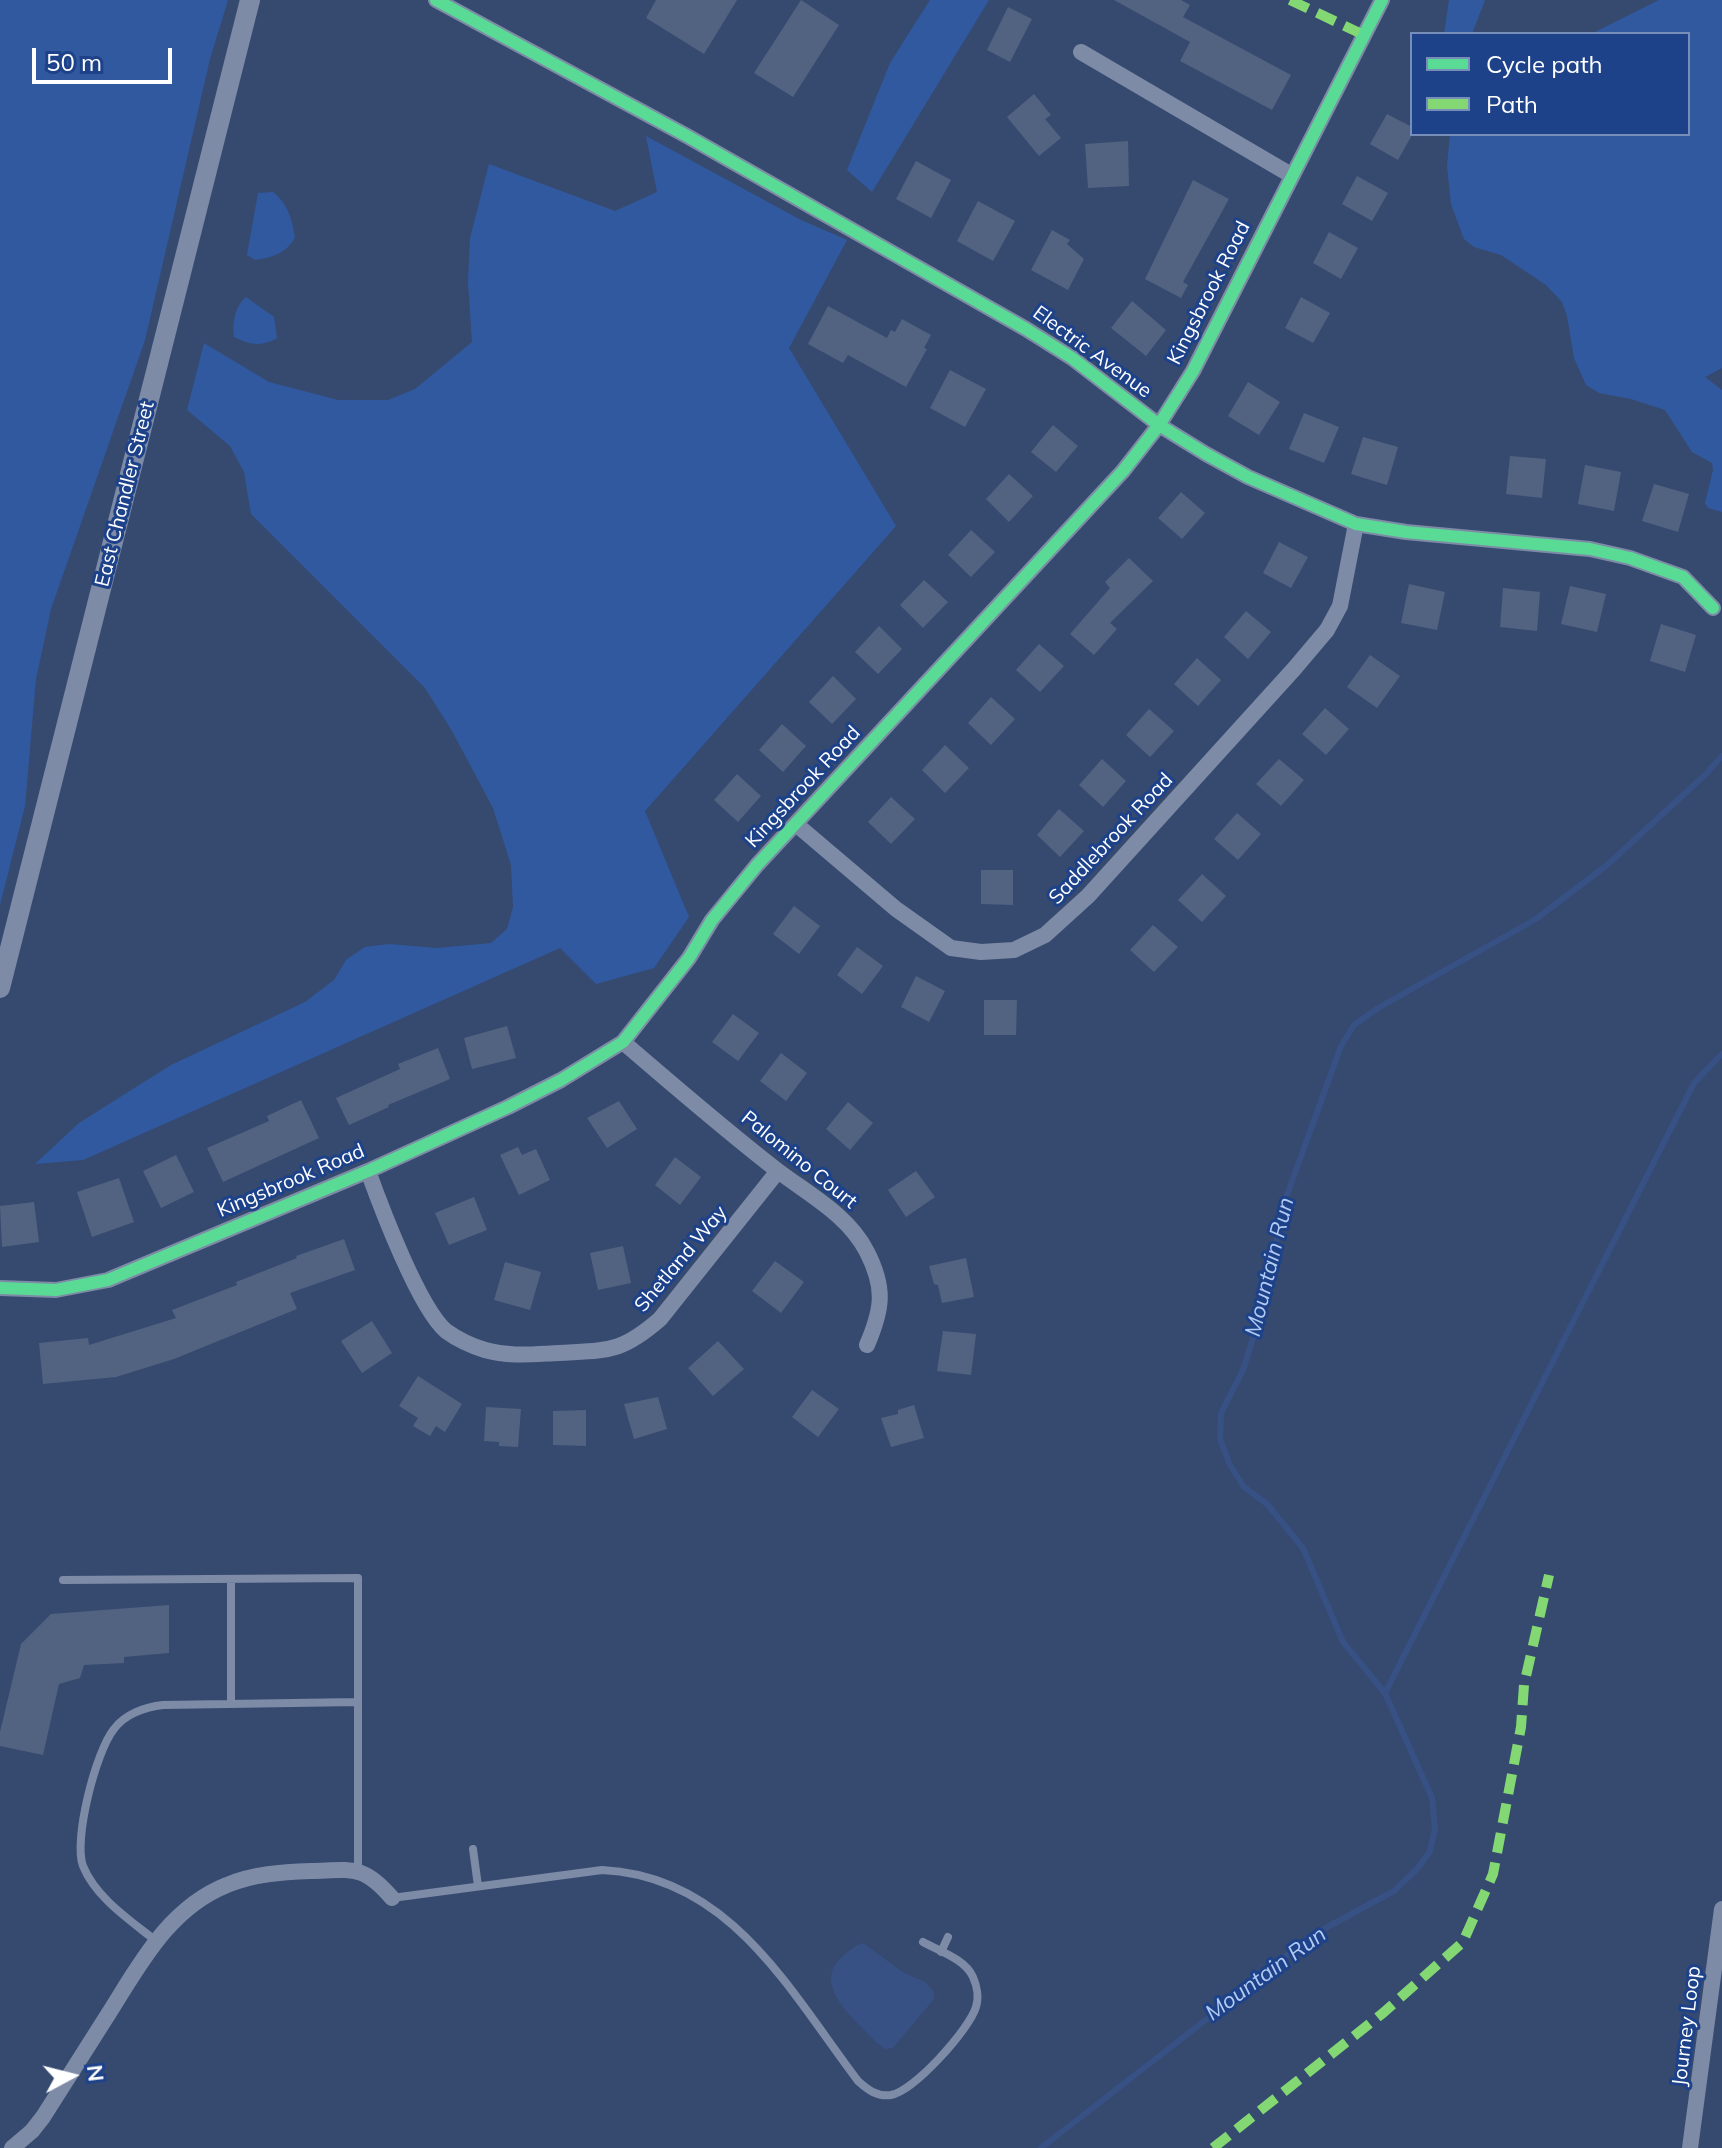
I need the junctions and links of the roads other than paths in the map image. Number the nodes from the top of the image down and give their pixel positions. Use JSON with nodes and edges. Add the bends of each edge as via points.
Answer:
{"nodes":[{"id":1,"x":250,"y":0,"type":"edge"},
{"id":2,"x":436,"y":0,"type":"edge"},
{"id":3,"x":1382,"y":0,"type":"edge"},
{"id":4,"x":1081,"y":52,"type":"dead end"},
{"id":5,"x":1291,"y":175,"type":"junction"},
{"id":6,"x":1159,"y":425,"type":"junction"},
{"id":7,"x":1356,"y":524,"type":"junction"},
{"id":8,"x":1713,"y":608,"type":"dead end"},
{"id":9,"x":797,"y":825,"type":"junction"},
{"id":10,"x":0,"y":988,"type":"edge"},
{"id":11,"x":623,"y":1042,"type":"junction"},
{"id":12,"x":368,"y":1171,"type":"junction"},
{"id":13,"x":778,"y":1171,"type":"junction"},
{"id":14,"x":0,"y":1288,"type":"edge"},
{"id":15,"x":867,"y":1345,"type":"dead end"},
{"id":16,"x":231,"y":1579,"type":"junction"},
{"id":17,"x":63,"y":1580,"type":"dead end"},
{"id":18,"x":358,"y":1702,"type":"junction"},
{"id":19,"x":231,"y":1703,"type":"junction"},
{"id":20,"x":473,"y":1849,"type":"dead end"},
{"id":21,"x":358,"y":1870,"type":"junction"},
{"id":22,"x":478,"y":1886,"type":"junction"},
{"id":23,"x":392,"y":1898,"type":"joint"},
{"id":24,"x":1722,"y":1909,"type":"edge"},
{"id":25,"x":1721,"y":1929,"type":"edge"},
{"id":26,"x":948,"y":1937,"type":"dead end"},
{"id":27,"x":156,"y":1941,"type":"junction"},
{"id":28,"x":923,"y":1942,"type":"dead end"},
{"id":29,"x":941,"y":1952,"type":"junction"},
{"id":30,"x":12,"y":2148,"type":"edge"},
{"id":31,"x":1690,"y":2148,"type":"edge"}],
"edges":[{"from":1,"to":10,"type":"street","name":"East Chandler Street"},
{"from":2,"to":6,"type":"street","name":"Electric Avenue","via":[[1026,329]]},
{"from":3,"to":5,"type":"street","name":"Kingsbrook Road"},
{"from":4,"to":5,"type":"street"},
{"from":5,"to":6,"type":"street","name":"Kingsbrook Road","via":[[1193,371]]},
{"from":6,"to":7,"type":"street","name":"Electric Avenue","via":[[1248,477]]},
{"from":6,"to":9,"type":"street","name":"Kingsbrook Road","via":[[1123,471]]},
{"from":7,"to":8,"type":"street","name":"Electric Avenue","via":[[1590,549],[1630,558],[1683,577]]},
{"from":7,"to":9,"type":"street","name":"Saddlebrook Road","via":[[1340,606],[1327,630],[1088,896],[1030,944],[997,953],[951,948],[922,930]]},
{"from":9,"to":11,"type":"street","name":"Kingsbrook Road","via":[[712,920]]},
{"from":11,"to":12,"type":"street","name":"Kingsbrook Road","via":[[508,1107]]},
{"from":11,"to":13,"type":"street","name":"Palomino Court"},
{"from":12,"to":13,"type":"street","name":"Shetland Way","via":[[428,1308],[462,1341],[510,1355],[619,1348],[642,1335]]},
{"from":12,"to":14,"type":"street","name":"Kingsbrook Road","via":[[108,1280],[56,1290]]},
{"from":13,"to":15,"type":"street","name":"Palomino Court","via":[[851,1228],[867,1251],[879,1282],[880,1313]]},
{"from":16,"to":17,"type":"lane"},
{"from":16,"to":18,"type":"lane","via":[[358,1578]]},
{"from":16,"to":19,"type":"lane"},
{"from":18,"to":19,"type":"lane"},
{"from":18,"to":21,"type":"lane"},
{"from":19,"to":27,"type":"lane","via":[[163,1705],[137,1712],[115,1726],[97,1762],[80,1843],[82,1864],[115,1908]]},
{"from":20,"to":22,"type":"lane"},
{"from":21,"to":23,"type":"street"},
{"from":21,"to":27,"type":"street","via":[[279,1872],[227,1884],[192,1905]]},
{"from":22,"to":23,"type":"lane"},
{"from":22,"to":29,"type":"lane","via":[[602,1870],[637,1873],[681,1890],[716,1909],[744,1935],[858,2081],[875,2094],[901,2092],[916,2082],[977,2006],[973,1976]]},
{"from":24,"to":25,"type":"street","name":"Journey Loop"},
{"from":25,"to":31,"type":"street","name":"Journey Loop"},
{"from":26,"to":29,"type":"lane"},
{"from":27,"to":30,"type":"street","via":[[43,2117]]},
{"from":28,"to":29,"type":"lane"}]}
